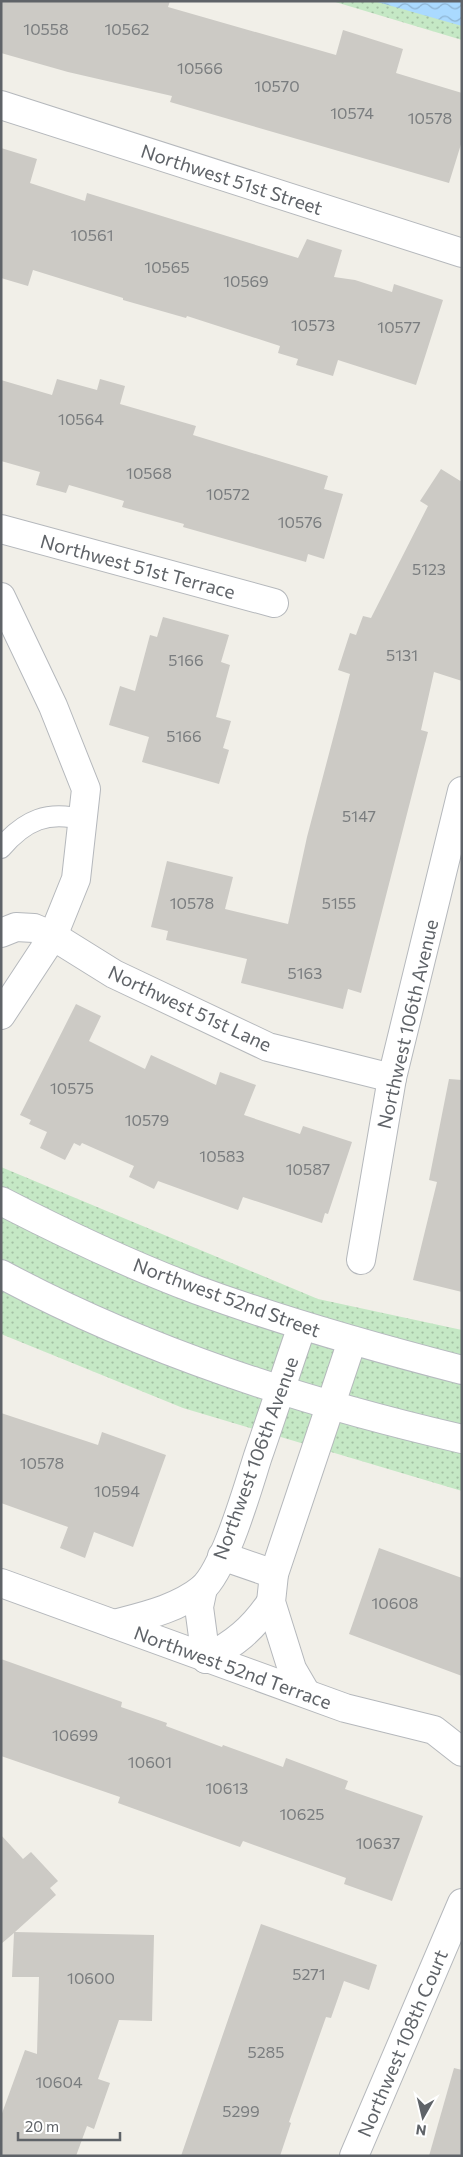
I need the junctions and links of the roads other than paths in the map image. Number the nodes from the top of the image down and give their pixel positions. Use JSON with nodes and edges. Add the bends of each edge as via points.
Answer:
{"nodes":[{"id":1,"x":1,"y":105,"type":"edge"},
{"id":2,"x":462,"y":253,"type":"edge"},
{"id":3,"x":1,"y":529,"type":"edge"},
{"id":4,"x":1,"y":597,"type":"edge"},
{"id":5,"x":274,"y":602,"type":"dead end"},
{"id":6,"x":462,"y":790,"type":"edge"},
{"id":7,"x":84,"y":820,"type":"junction"},
{"id":8,"x":1,"y":848,"type":"edge"},
{"id":9,"x":1,"y":933,"type":"edge"},
{"id":10,"x":53,"y":936,"type":"junction"},
{"id":11,"x":1,"y":1015,"type":"edge"},
{"id":12,"x":392,"y":1078,"type":"junction"},
{"id":13,"x":1,"y":1201,"type":"edge"},
{"id":14,"x":361,"y":1260,"type":"dead end"},
{"id":15,"x":1,"y":1274,"type":"edge"},
{"id":16,"x":302,"y":1326,"type":"junction"},
{"id":17,"x":352,"y":1341,"type":"junction"},
{"id":18,"x":462,"y":1370,"type":"edge"},
{"id":19,"x":280,"y":1390,"type":"junction"},
{"id":20,"x":332,"y":1406,"type":"junction"},
{"id":21,"x":462,"y":1439,"type":"edge"},
{"id":22,"x":222,"y":1556,"type":"junction"},
{"id":23,"x":274,"y":1574,"type":"junction"},
{"id":24,"x":1,"y":1583,"type":"edge"},
{"id":25,"x":203,"y":1588,"type":"junction"},
{"id":26,"x":271,"y":1602,"type":"junction"},
{"id":27,"x":114,"y":1624,"type":"junction"},
{"id":28,"x":206,"y":1659,"type":"junction"},
{"id":29,"x":306,"y":1693,"type":"junction"},
{"id":30,"x":462,"y":1752,"type":"edge"},
{"id":31,"x":462,"y":1903,"type":"edge"},
{"id":32,"x":354,"y":2156,"type":"edge"}],
"edges":[{"from":1,"to":2,"type":"street","name":"Northwest 51st Street"},
{"from":3,"to":5,"type":"street","name":"Northwest 51st Terrace"},
{"from":4,"to":7,"type":"street","via":[[53,706],[86,789]]},
{"from":6,"to":12,"type":"street","name":"Northwest 106th Avenue"},
{"from":7,"to":8,"type":"lane","via":[[66,815],[36,819],[13,834]]},
{"from":7,"to":10,"type":"street","via":[[76,879]]},
{"from":9,"to":10,"type":"street","name":"Northwest 51st Lane","via":[[16,927],[34,928]]},
{"from":10,"to":11,"type":"street"},
{"from":10,"to":12,"type":"street","name":"Northwest 51st Lane","via":[[114,974],[268,1047]]},
{"from":12,"to":14,"type":"street","name":"Northwest 106th Avenue"},
{"from":13,"to":16,"type":"street","name":"Northwest 52nd Street","via":[[123,1260],[196,1290]]},
{"from":15,"to":19,"type":"street","via":[[169,1351]]},
{"from":16,"to":17,"type":"street","name":"Northwest 52nd Street"},
{"from":16,"to":19,"type":"street","name":"Northwest 106th Avenue"},
{"from":17,"to":18,"type":"street","name":"Northwest 52nd Street"},
{"from":17,"to":20,"type":"street"},
{"from":19,"to":20,"type":"street"},
{"from":19,"to":22,"type":"street","name":"Northwest 106th Avenue","via":[[234,1531]]},
{"from":20,"to":21,"type":"street"},
{"from":20,"to":23,"type":"street"},
{"from":22,"to":23,"type":"street"},
{"from":22,"to":25,"type":"street","name":"Northwest 106th Avenue"},
{"from":23,"to":26,"type":"street"},
{"from":24,"to":27,"type":"street","name":"Northwest 52nd Terrace"},
{"from":25,"to":27,"type":"street","via":[[157,1612]]},
{"from":25,"to":28,"type":"street","name":"Northwest 106th Avenue","via":[[199,1607]]},
{"from":26,"to":28,"type":"street","via":[[233,1645]]},
{"from":26,"to":29,"type":"street","via":[[292,1669]]},
{"from":27,"to":28,"type":"street","name":"Northwest 52nd Terrace"},
{"from":28,"to":29,"type":"street","name":"Northwest 52nd Terrace"},
{"from":29,"to":30,"type":"street","name":"Northwest 52nd Terrace","via":[[345,1708],[434,1730]]},
{"from":31,"to":32,"type":"street","name":"Northwest 108th Court"}]}
